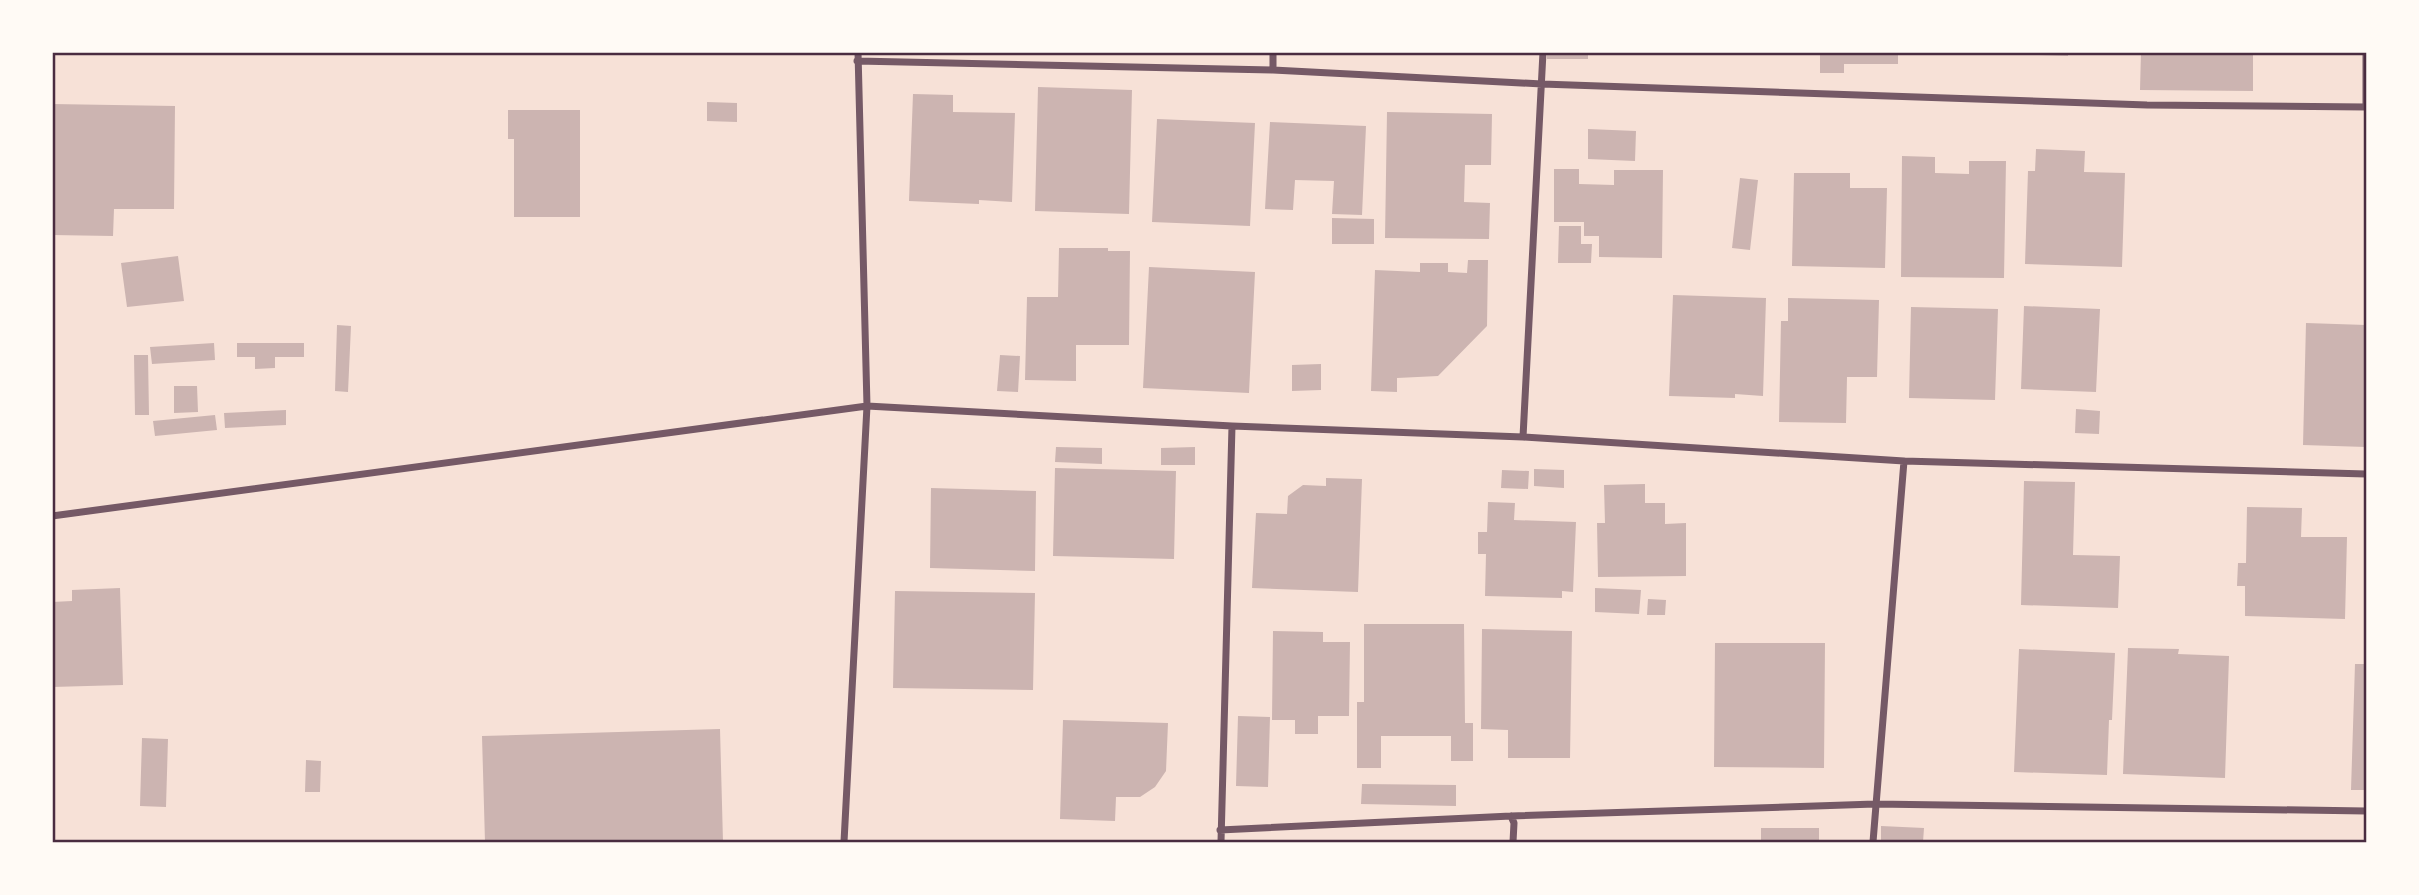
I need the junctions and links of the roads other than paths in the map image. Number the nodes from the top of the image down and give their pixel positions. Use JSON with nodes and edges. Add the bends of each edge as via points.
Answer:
{"nodes":[{"id":1,"x":1273,"y":52,"type":"edge"},
{"id":2,"x":1544,"y":52,"type":"edge"},
{"id":3,"x":2367,"y":52,"type":"edge"},
{"id":4,"x":857,"y":57,"type":"edge"},
{"id":5,"x":1273,"y":70,"type":"junction"},
{"id":6,"x":1542,"y":85,"type":"junction"},
{"id":7,"x":2366,"y":107,"type":"edge"},
{"id":8,"x":867,"y":406,"type":"junction"},
{"id":9,"x":1232,"y":426,"type":"junction"},
{"id":10,"x":1523,"y":437,"type":"junction"},
{"id":11,"x":1904,"y":460,"type":"junction"},
{"id":12,"x":2367,"y":474,"type":"edge"},
{"id":13,"x":52,"y":516,"type":"edge"},
{"id":14,"x":1875,"y":804,"type":"junction"},
{"id":15,"x":2367,"y":811,"type":"edge"},
{"id":16,"x":1511,"y":816,"type":"junction"},
{"id":17,"x":1220,"y":830,"type":"junction"},
{"id":18,"x":844,"y":842,"type":"edge"},
{"id":19,"x":1221,"y":842,"type":"edge"},
{"id":20,"x":1513,"y":842,"type":"edge"},
{"id":21,"x":1873,"y":842,"type":"edge"}],
"edges":[{"from":1,"to":5,"type":"street"},
{"from":2,"to":6,"type":"street"},
{"from":3,"to":7,"type":"street"},
{"from":4,"to":5,"type":"street"},
{"from":4,"to":8,"type":"street"},
{"from":5,"to":6,"type":"street"},
{"from":6,"to":7,"type":"street","via":[[2147,105]]},
{"from":6,"to":10,"type":"street"},
{"from":8,"to":9,"type":"street"},
{"from":8,"to":13,"type":"street"},
{"from":8,"to":18,"type":"street"},
{"from":9,"to":10,"type":"street"},
{"from":9,"to":17,"type":"street"},
{"from":10,"to":11,"type":"street"},
{"from":11,"to":12,"type":"street"},
{"from":11,"to":14,"type":"street"},
{"from":14,"to":15,"type":"street"},
{"from":14,"to":16,"type":"street"},
{"from":14,"to":21,"type":"street"},
{"from":16,"to":17,"type":"street"},
{"from":16,"to":20,"type":"street"},
{"from":17,"to":19,"type":"street"}]}
